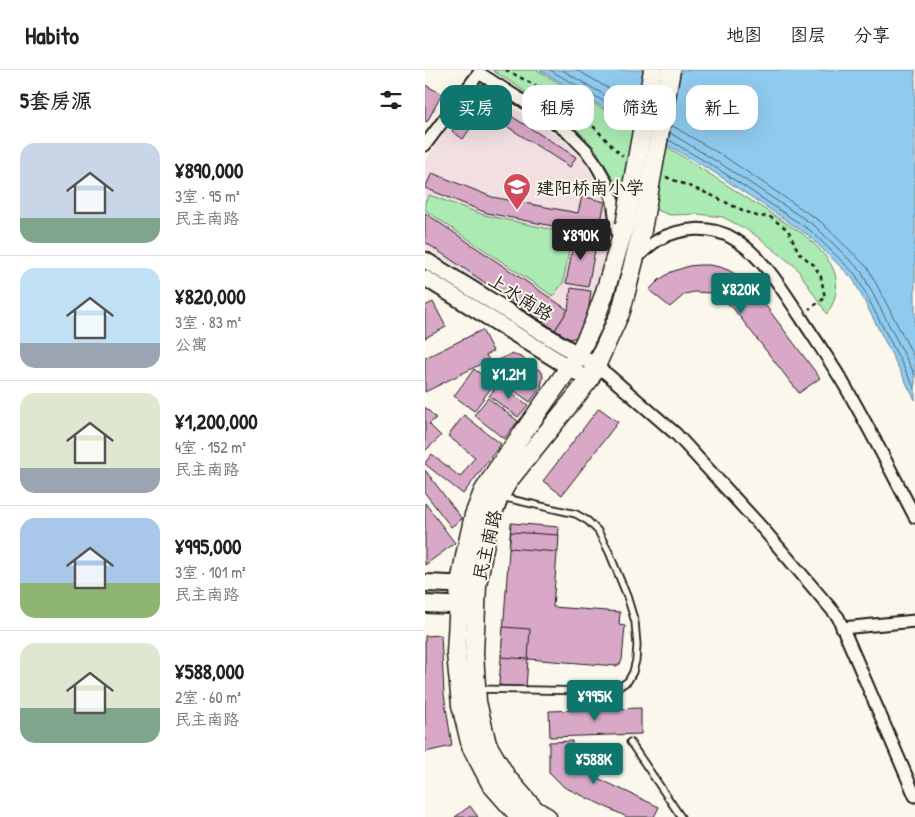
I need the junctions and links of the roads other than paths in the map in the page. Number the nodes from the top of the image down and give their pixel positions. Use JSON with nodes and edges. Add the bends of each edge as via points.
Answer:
{"nodes":[{"id":1,"x":653,"y":70,"type":"edge"},
{"id":2,"x":671,"y":70,"type":"edge"},
{"id":3,"x":425,"y":145,"type":"edge"},
{"id":4,"x":619,"y":246,"type":"junction"},
{"id":5,"x":425,"y":260,"type":"edge"},
{"id":6,"x":634,"y":261,"type":"junction"},
{"id":7,"x":425,"y":278,"type":"edge"},
{"id":8,"x":573,"y":361,"type":"junction"},
{"id":9,"x":593,"y":373,"type":"junction"},
{"id":10,"x":499,"y":497,"type":"junction"},
{"id":11,"x":915,"y":517,"type":"edge"},
{"id":12,"x":425,"y":583,"type":"edge"},
{"id":13,"x":469,"y":584,"type":"junction"},
{"id":14,"x":425,"y":604,"type":"edge"},
{"id":15,"x":467,"y":605,"type":"junction"},
{"id":16,"x":915,"y":621,"type":"edge"},
{"id":17,"x":842,"y":628,"type":"junction"},
{"id":18,"x":477,"y":689,"type":"junction"},
{"id":19,"x":630,"y":742,"type":"dead end"},
{"id":20,"x":915,"y":796,"type":"edge"},
{"id":21,"x":520,"y":817,"type":"edge"},
{"id":22,"x":547,"y":817,"type":"edge"},
{"id":23,"x":681,"y":817,"type":"edge"}],
"edges":[{"from":1,"to":4,"type":"highway","name":"民主南路","bridge":true},
{"from":2,"to":6,"type":"highway","name":"民主南路","bridge":true,"via":[[643,230]]},
{"from":3,"to":4,"type":"street","via":[[479,73],[548,117],[586,150],[606,182],[613,201]]},
{"from":4,"to":8,"type":"highway","name":"民主南路","via":[[593,326]]},
{"from":5,"to":8,"type":"main road","name":"上水南路"},
{"from":6,"to":9,"type":"highway","name":"民主南路","via":[[621,311]]},
{"from":6,"to":11,"type":"street","via":[[658,240],[688,230],[715,231],[751,250],[785,293],[845,386]]},
{"from":7,"to":8,"type":"main road","name":"上水南路"},
{"from":8,"to":9,"type":"main road","name":"上水南路"},
{"from":8,"to":13,"type":"highway","name":"民主南路","via":[[483,492],[469,534]]},
{"from":9,"to":10,"type":"highway","name":"民主南路"},
{"from":9,"to":17,"type":"street","via":[[607,374],[676,434],[764,530],[837,617]]},
{"from":10,"to":13,"type":"highway","name":"民主南路"},
{"from":10,"to":18,"type":"lane","via":[[575,514],[598,531],[635,622],[636,660],[628,681],[619,687],[598,691]]},
{"from":12,"to":13,"type":"main road"},
{"from":13,"to":15,"type":"highway","name":"民主南路"},
{"from":14,"to":15,"type":"main road"},
{"from":15,"to":18,"type":"highway","name":"民主南路"},
{"from":15,"to":21,"type":"highway","name":"民主南路","via":[[457,652],[461,705],[471,746],[491,784]]},
{"from":16,"to":17,"type":"street"},
{"from":17,"to":20,"type":"street"},
{"from":18,"to":22,"type":"highway","name":"民主南路","via":[[487,744],[507,778],[535,810]]},
{"from":19,"to":23,"type":"lane"}]}
